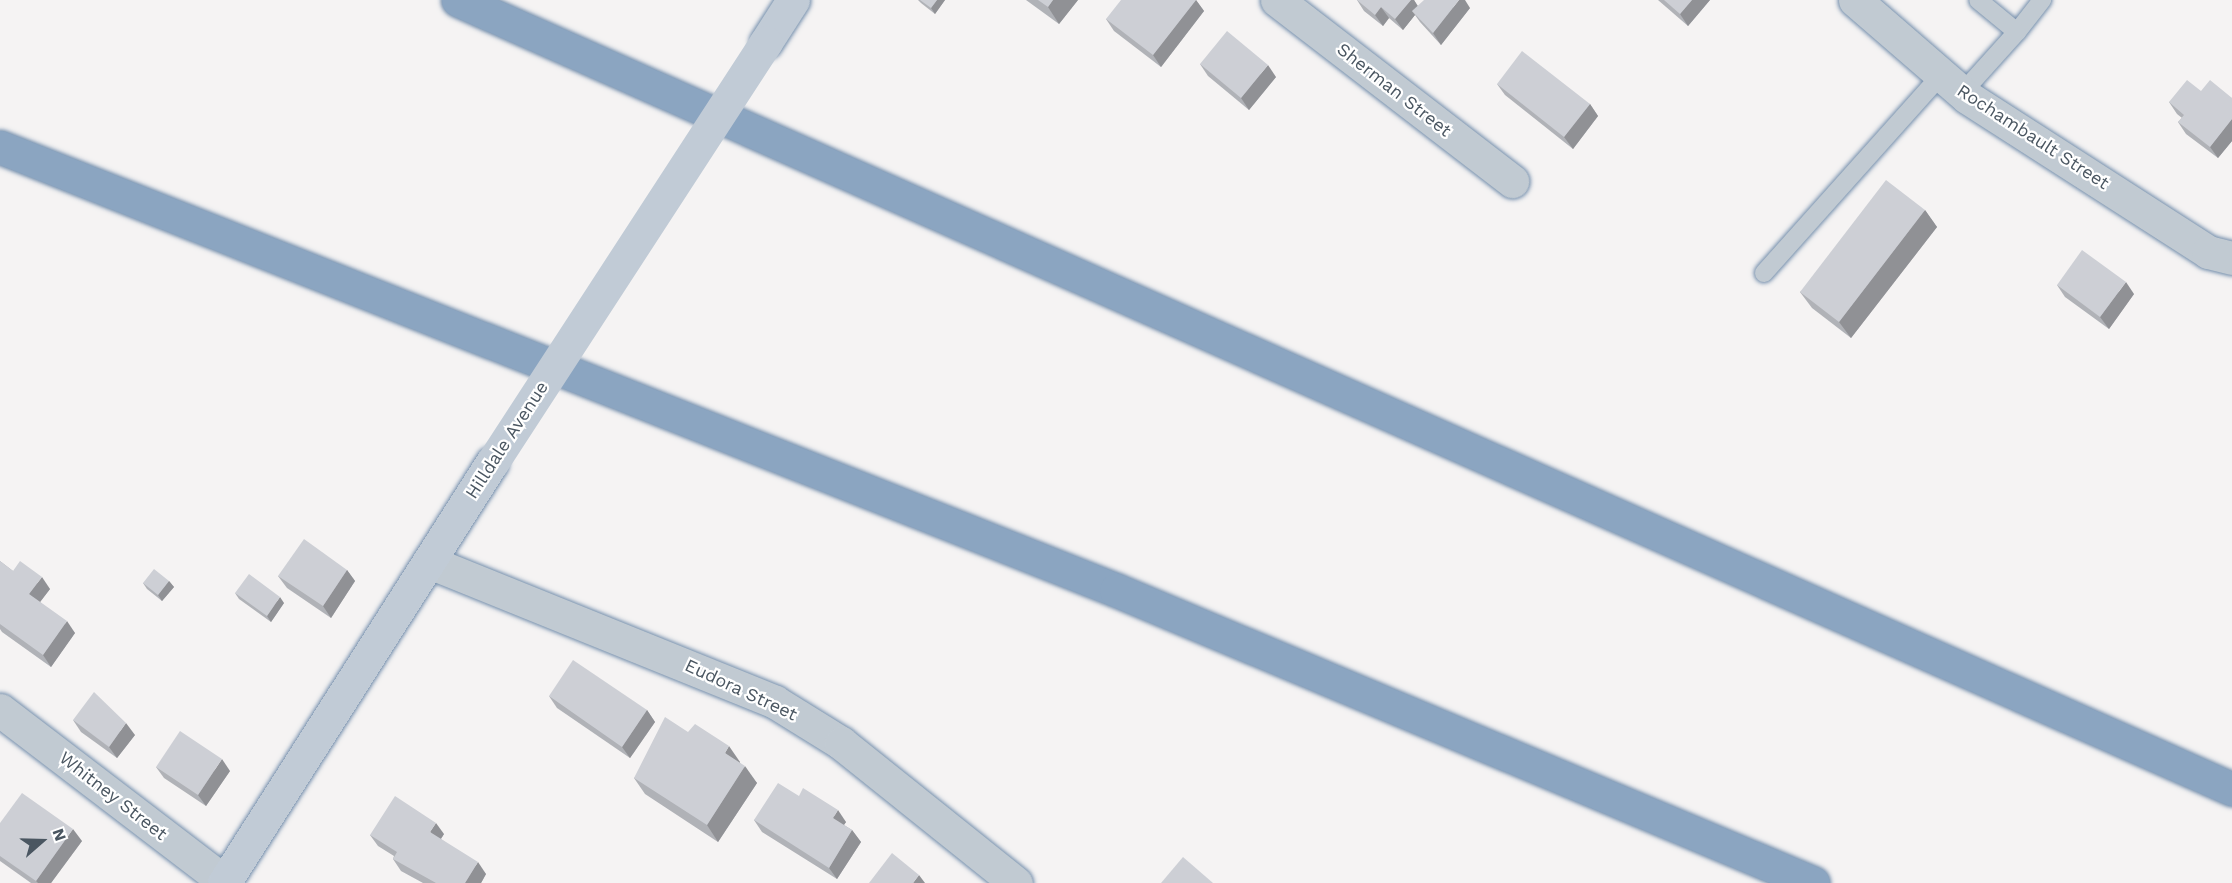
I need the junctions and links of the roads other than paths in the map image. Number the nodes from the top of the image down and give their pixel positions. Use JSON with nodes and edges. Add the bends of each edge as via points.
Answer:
{"nodes":[{"id":1,"x":458,"y":0,"type":"edge"},
{"id":2,"x":793,"y":0,"type":"edge"},
{"id":3,"x":1277,"y":0,"type":"edge"},
{"id":4,"x":1855,"y":0,"type":"edge"},
{"id":5,"x":1978,"y":0,"type":"edge"},
{"id":6,"x":2042,"y":0,"type":"edge"},
{"id":7,"x":2017,"y":32,"type":"junction"},
{"id":8,"x":1952,"y":84,"type":"junction"},
{"id":9,"x":0,"y":147,"type":"edge"},
{"id":10,"x":1512,"y":181,"type":"dead end"},
{"id":11,"x":2227,"y":258,"type":"edge"},
{"id":12,"x":1764,"y":273,"type":"dead end"},
{"id":13,"x":429,"y":562,"type":"junction"},
{"id":14,"x":0,"y":710,"type":"edge"},
{"id":15,"x":2232,"y":789,"type":"edge"},
{"id":16,"x":225,"y":883,"type":"edge"},
{"id":17,"x":1016,"y":883,"type":"edge"},
{"id":18,"x":1813,"y":883,"type":"edge"}],
"edges":[{"from":1,"to":15,"type":"highway"},
{"from":2,"to":13,"type":"main road","name":"Hilldale Avenue","bridge":true},
{"from":3,"to":10,"type":"street","name":"Sherman Street"},
{"from":4,"to":8,"type":"street","name":"Rochambault Street"},
{"from":5,"to":7,"type":"lane"},
{"from":6,"to":7,"type":"lane"},
{"from":7,"to":8,"type":"lane"},
{"from":8,"to":11,"type":"street","name":"Rochambault Street"},
{"from":8,"to":12,"type":"lane"},
{"from":9,"to":18,"type":"highway","via":[[1116,590]]},
{"from":13,"to":16,"type":"main road","name":"Hilldale Avenue"},
{"from":13,"to":17,"type":"street","name":"Eudora Street","via":[[775,702],[842,743]]},
{"from":14,"to":16,"type":"street","name":"Whitney Street"}]}
